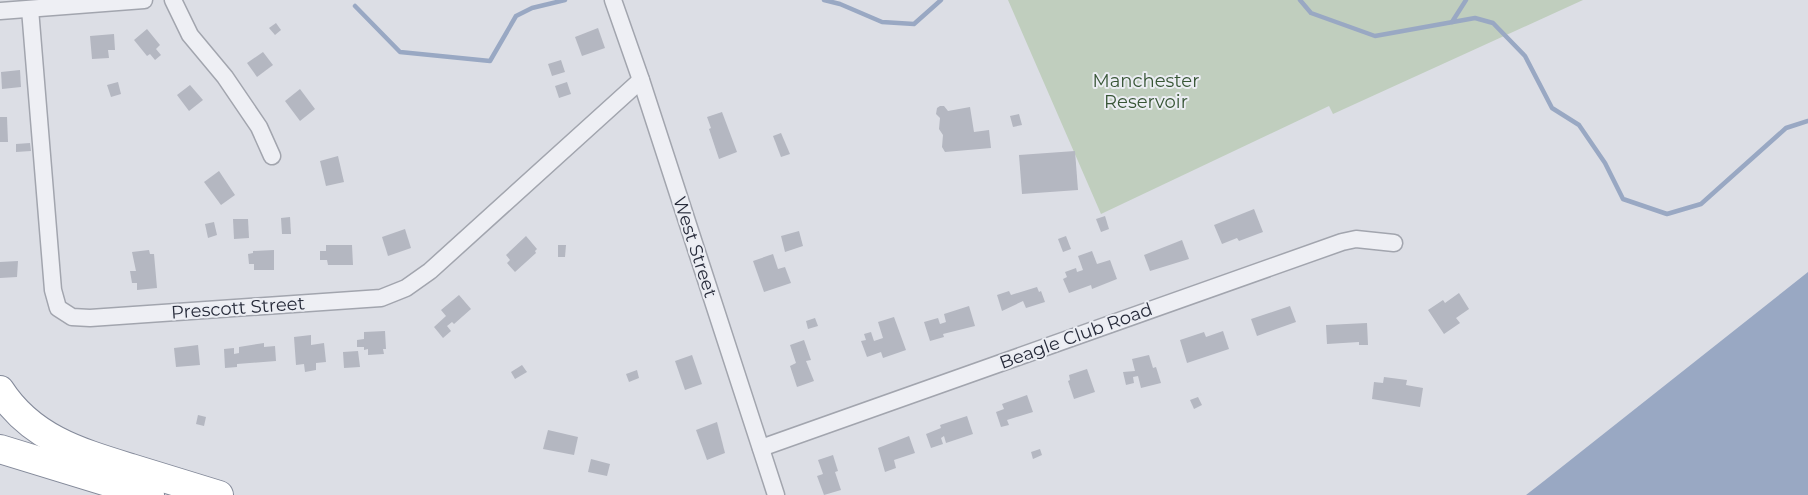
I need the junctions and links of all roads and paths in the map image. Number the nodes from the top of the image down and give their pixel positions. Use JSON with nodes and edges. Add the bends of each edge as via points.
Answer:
{"nodes":[{"id":1,"x":144,"y":0,"type":"edge"},
{"id":2,"x":173,"y":0,"type":"edge"},
{"id":3,"x":613,"y":0,"type":"edge"},
{"id":4,"x":30,"y":8,"type":"junction"},
{"id":5,"x":0,"y":11,"type":"edge"},
{"id":6,"x":641,"y":80,"type":"junction"},
{"id":7,"x":272,"y":156,"type":"dead end"},
{"id":8,"x":1394,"y":243,"type":"dead end"},
{"id":9,"x":0,"y":390,"type":"edge"},
{"id":10,"x":761,"y":448,"type":"junction"},
{"id":11,"x":0,"y":449,"type":"edge"},
{"id":12,"x":150,"y":495,"type":"edge"},
{"id":13,"x":219,"y":495,"type":"edge"},
{"id":14,"x":776,"y":495,"type":"edge"}],
"edges":[{"from":1,"to":4,"type":"street"},
{"from":2,"to":7,"type":"street","via":[[190,35],[259,127]]},
{"from":3,"to":6,"type":"street","name":"West Street"},
{"from":4,"to":5,"type":"street"},
{"from":4,"to":6,"type":"street","name":"Prescott Street","via":[[53,290],[58,308],[72,317],[381,298],[406,288],[430,271]]},
{"from":6,"to":10,"type":"street","name":"West Street"},
{"from":8,"to":10,"type":"street","name":"Beagle Club Road","via":[[1356,239],[1342,242]]},
{"from":9,"to":13,"type":"highway","via":[[27,422],[60,444]]},
{"from":10,"to":14,"type":"street","name":"West Street"},
{"from":11,"to":12,"type":"highway"}]}
